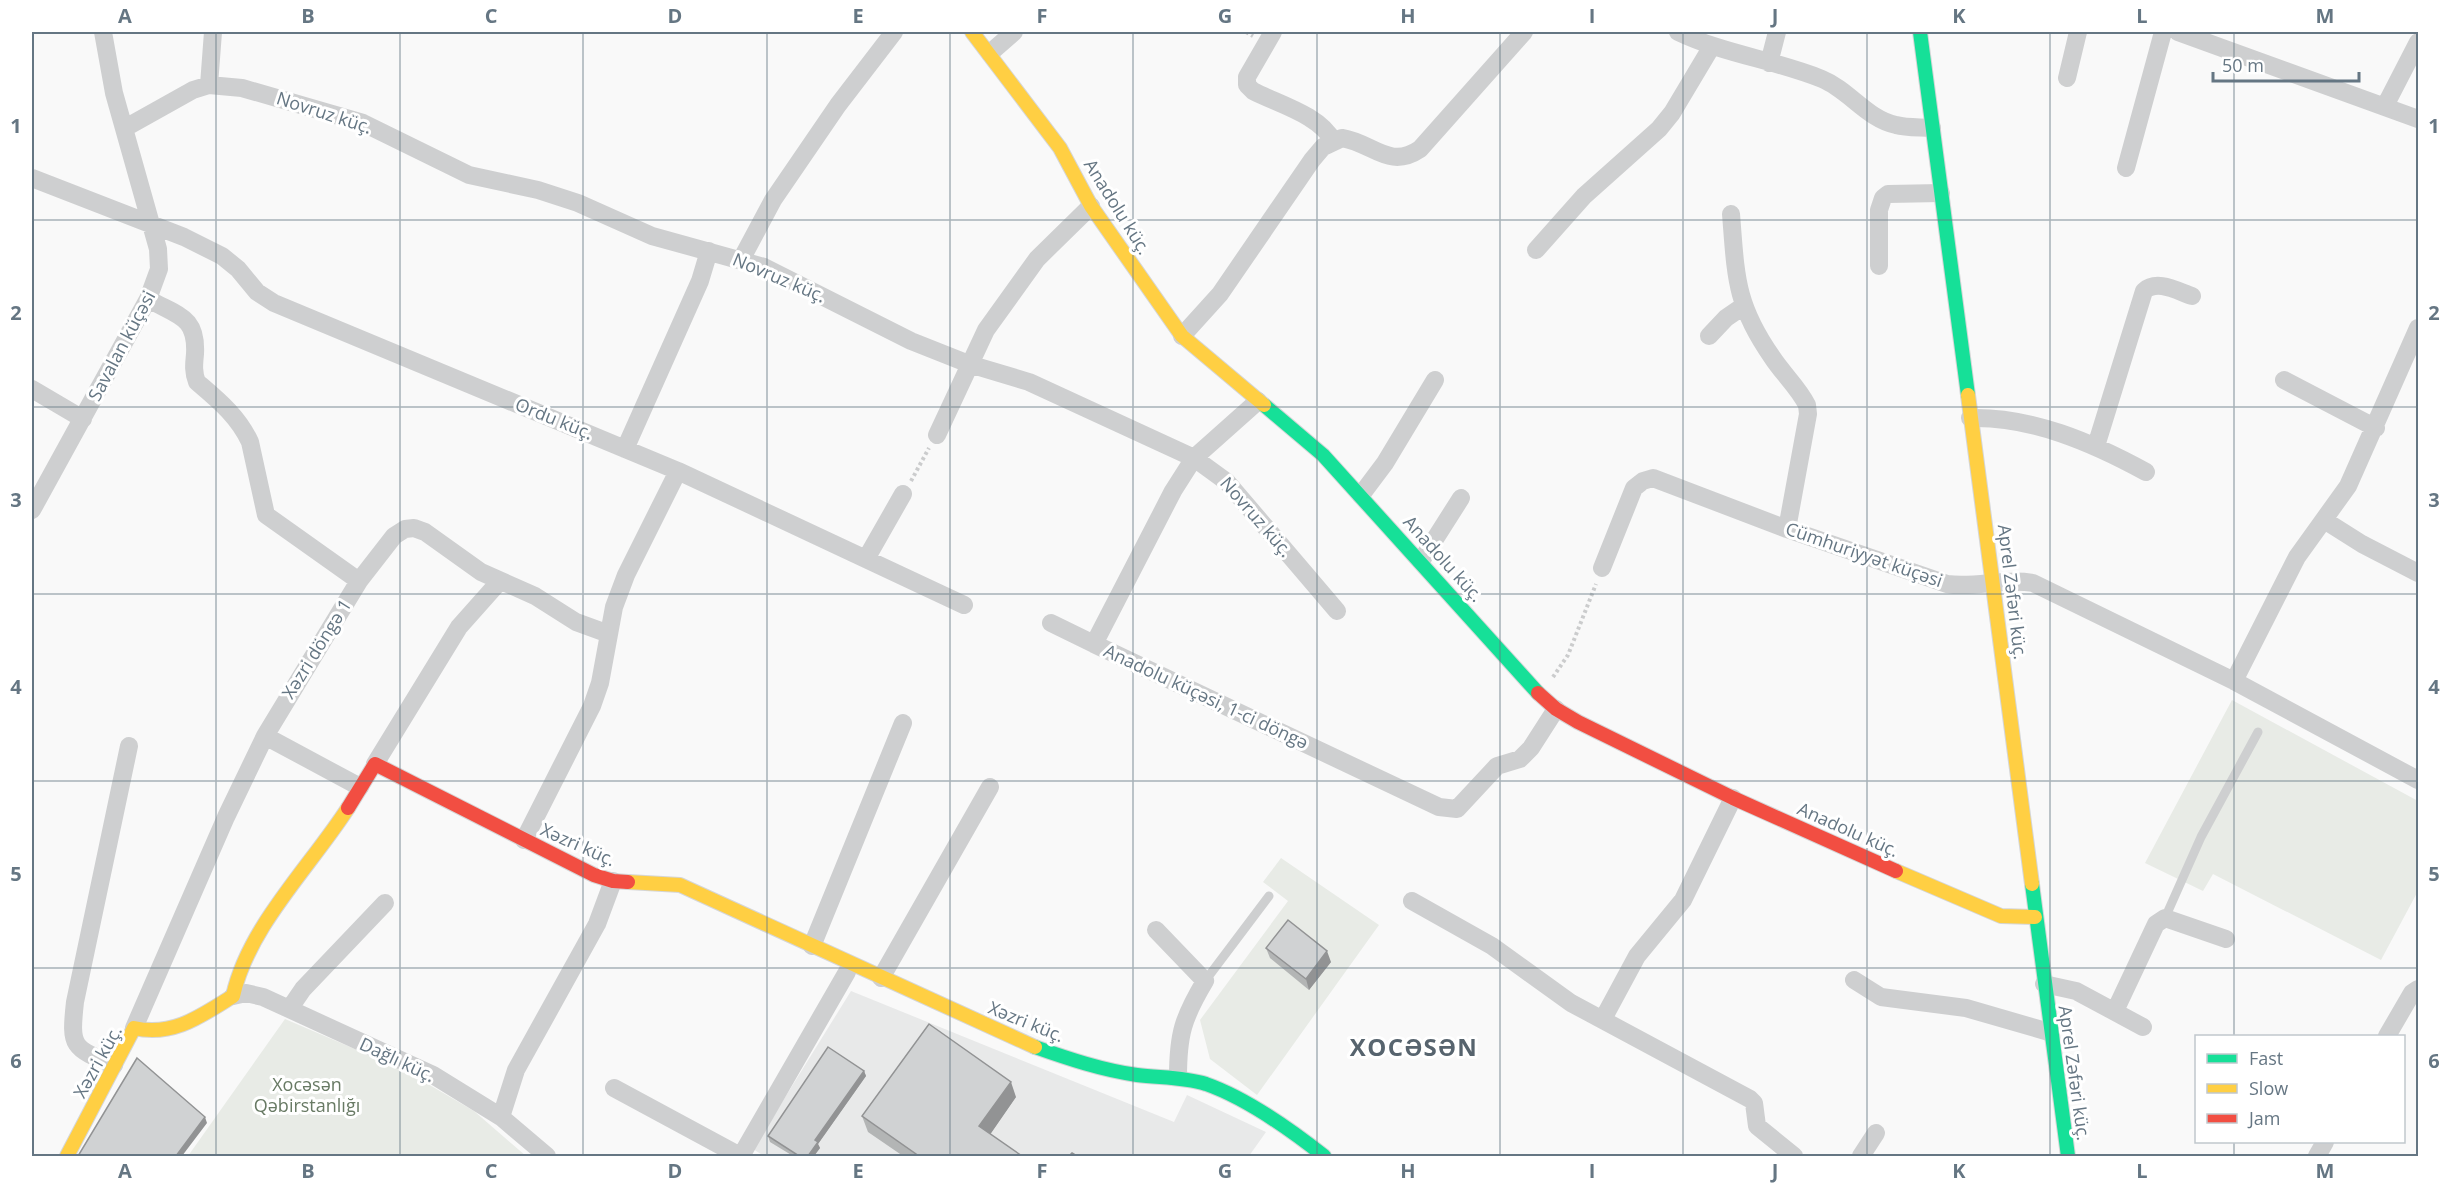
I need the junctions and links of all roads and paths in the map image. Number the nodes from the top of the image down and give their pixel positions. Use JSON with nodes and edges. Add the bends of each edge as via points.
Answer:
{"nodes":[{"id":1,"x":103,"y":32,"type":"edge"},
{"id":2,"x":894,"y":32,"type":"edge"},
{"id":3,"x":972,"y":32,"type":"edge"},
{"id":4,"x":1014,"y":32,"type":"edge"},
{"id":5,"x":1273,"y":32,"type":"edge"},
{"id":6,"x":1524,"y":32,"type":"edge"},
{"id":7,"x":1678,"y":32,"type":"edge"},
{"id":8,"x":1777,"y":32,"type":"edge"},
{"id":9,"x":1920,"y":32,"type":"edge"},
{"id":10,"x":2078,"y":32,"type":"edge"},
{"id":11,"x":2163,"y":32,"type":"edge"},
{"id":12,"x":2178,"y":32,"type":"edge"},
{"id":13,"x":212,"y":34,"type":"edge"},
{"id":14,"x":2418,"y":42,"type":"edge"},
{"id":15,"x":1712,"y":46,"type":"junction"},
{"id":16,"x":990,"y":53,"type":"junction"},
{"id":17,"x":1769,"y":63,"type":"junction"},
{"id":18,"x":2067,"y":78,"type":"dead end"},
{"id":19,"x":209,"y":85,"type":"junction"},
{"id":20,"x":2385,"y":106,"type":"junction"},
{"id":21,"x":2418,"y":119,"type":"edge"},
{"id":22,"x":125,"y":128,"type":"junction"},
{"id":23,"x":1932,"y":128,"type":"junction"},
{"id":24,"x":1333,"y":141,"type":"junction"},
{"id":25,"x":2126,"y":168,"type":"dead end"},
{"id":26,"x":32,"y":178,"type":"edge"},
{"id":27,"x":1941,"y":193,"type":"junction"},
{"id":28,"x":1091,"y":206,"type":"junction"},
{"id":29,"x":1731,"y":214,"type":"dead end"},
{"id":30,"x":152,"y":225,"type":"junction"},
{"id":31,"x":1536,"y":250,"type":"dead end"},
{"id":32,"x":709,"y":251,"type":"junction"},
{"id":33,"x":741,"y":260,"type":"junction"},
{"id":34,"x":1879,"y":266,"type":"dead end"},
{"id":35,"x":2192,"y":296,"type":"dead end"},
{"id":36,"x":148,"y":299,"type":"junction"},
{"id":37,"x":1742,"y":307,"type":"junction"},
{"id":38,"x":2418,"y":328,"type":"edge"},
{"id":39,"x":1182,"y":336,"type":"junction"},
{"id":40,"x":1709,"y":336,"type":"dead end"},
{"id":41,"x":969,"y":364,"type":"junction"},
{"id":42,"x":1435,"y":380,"type":"dead end"},
{"id":43,"x":2284,"y":380,"type":"dead end"},
{"id":44,"x":32,"y":389,"type":"edge"},
{"id":45,"x":1258,"y":400,"type":"junction"},
{"id":46,"x":1970,"y":418,"type":"junction"},
{"id":47,"x":83,"y":419,"type":"junction"},
{"id":48,"x":2376,"y":428,"type":"junction"},
{"id":49,"x":937,"y":435,"type":"joint"},
{"id":50,"x":2096,"y":446,"type":"junction"},
{"id":51,"x":626,"y":449,"type":"junction"},
{"id":52,"x":1194,"y":458,"type":"junction"},
{"id":53,"x":678,"y":471,"type":"junction"},
{"id":54,"x":2146,"y":472,"type":"dead end"},
{"id":55,"x":903,"y":494,"type":"joint"},
{"id":56,"x":1361,"y":495,"type":"junction"},
{"id":57,"x":1461,"y":498,"type":"dead end"},
{"id":58,"x":32,"y":510,"type":"edge"},
{"id":59,"x":2324,"y":520,"type":"junction"},
{"id":60,"x":1787,"y":529,"type":"junction"},
{"id":61,"x":866,"y":559,"type":"junction"},
{"id":62,"x":1421,"y":561,"type":"junction"},
{"id":63,"x":1602,"y":568,"type":"joint"},
{"id":64,"x":2418,"y":573,"type":"edge"},
{"id":65,"x":359,"y":581,"type":"junction"},
{"id":66,"x":499,"y":582,"type":"junction"},
{"id":67,"x":1993,"y":582,"type":"junction"},
{"id":68,"x":964,"y":605,"type":"dead end"},
{"id":69,"x":1337,"y":612,"type":"dead end"},
{"id":70,"x":1051,"y":623,"type":"dead end"},
{"id":71,"x":609,"y":634,"type":"junction"},
{"id":72,"x":1094,"y":644,"type":"junction"},
{"id":73,"x":2234,"y":681,"type":"junction"},
{"id":74,"x":1539,"y":694,"type":"junction"},
{"id":75,"x":1556,"y":709,"type":"junction"},
{"id":76,"x":903,"y":723,"type":"dead end"},
{"id":77,"x":2258,"y":732,"type":"dead end"},
{"id":78,"x":265,"y":736,"type":"junction"},
{"id":79,"x":129,"y":746,"type":"dead end"},
{"id":80,"x":375,"y":764,"type":"junction"},
{"id":81,"x":2418,"y":780,"type":"edge"},
{"id":82,"x":360,"y":787,"type":"junction"},
{"id":83,"x":990,"y":787,"type":"dead end"},
{"id":84,"x":1733,"y":798,"type":"junction"},
{"id":85,"x":524,"y":840,"type":"junction"},
{"id":86,"x":613,"y":881,"type":"junction"},
{"id":87,"x":1269,"y":896,"type":"dead end"},
{"id":88,"x":1412,"y":901,"type":"dead end"},
{"id":89,"x":385,"y":903,"type":"dead end"},
{"id":90,"x":2035,"y":917,"type":"junction"},
{"id":91,"x":2165,"y":918,"type":"junction"},
{"id":92,"x":1156,"y":930,"type":"dead end"},
{"id":93,"x":2226,"y":939,"type":"dead end"},
{"id":94,"x":812,"y":946,"type":"junction"},
{"id":95,"x":847,"y":972,"type":"dead end"},
{"id":96,"x":881,"y":978,"type":"junction"},
{"id":97,"x":1854,"y":980,"type":"dead end"},
{"id":98,"x":1204,"y":981,"type":"junction"},
{"id":99,"x":2043,"y":984,"type":"junction"},
{"id":100,"x":2418,"y":989,"type":"edge"},
{"id":101,"x":233,"y":996,"type":"junction"},
{"id":102,"x":290,"y":1008,"type":"junction"},
{"id":103,"x":2115,"y":1011,"type":"junction"},
{"id":104,"x":1603,"y":1019,"type":"junction"},
{"id":105,"x":2144,"y":1027,"type":"dead end"},
{"id":106,"x":134,"y":1028,"type":"junction"},
{"id":107,"x":2049,"y":1032,"type":"junction"},
{"id":108,"x":2388,"y":1035,"type":"edge"},
{"id":109,"x":114,"y":1065,"type":"junction"},
{"id":110,"x":1178,"y":1077,"type":"junction"},
{"id":111,"x":614,"y":1088,"type":"dead end"},
{"id":112,"x":501,"y":1117,"type":"junction"},
{"id":113,"x":1876,"y":1133,"type":"dead end"},
{"id":114,"x":2324,"y":1143,"type":"edge"},
{"id":115,"x":68,"y":1156,"type":"edge"},
{"id":116,"x":547,"y":1156,"type":"edge"},
{"id":117,"x":741,"y":1156,"type":"edge"},
{"id":118,"x":1324,"y":1156,"type":"edge"},
{"id":119,"x":1794,"y":1156,"type":"edge"},
{"id":120,"x":1861,"y":1156,"type":"edge"},
{"id":121,"x":2068,"y":1156,"type":"edge"},
{"id":122,"x":2316,"y":1156,"type":"edge"}],
"edges":[{"from":1,"to":22,"type":"street","name":"Savalan küçəsi"},
{"from":2,"to":33,"type":"street","via":[[773,200]]},
{"from":3,"to":16,"type":"street","name":"Anadolu küç."},
{"from":4,"to":16,"type":"street"},
{"from":5,"to":24,"type":"street","via":[[1247,77],[1247,85],[1317,123]]},
{"from":6,"to":24,"type":"street","via":[[1420,149],[1406,158],[1392,157],[1350,140]]},
{"from":7,"to":15,"type":"street"},
{"from":8,"to":17,"type":"street"},
{"from":9,"to":23,"type":"street","name":"Aprel Zəfəri küç."},
{"from":10,"to":18,"type":"street"},
{"from":11,"to":25,"type":"street"},
{"from":12,"to":20,"type":"street"},
{"from":13,"to":19,"type":"street"},
{"from":14,"to":20,"type":"street"},
{"from":15,"to":17,"type":"street"},
{"from":15,"to":31,"type":"street","via":[[1659,129],[1584,196]]},
{"from":16,"to":28,"type":"street","name":"Anadolu küç.","via":[[1060,148]]},
{"from":17,"to":23,"type":"street","via":[[1822,79],[1894,125]]},
{"from":19,"to":22,"type":"street","name":"Novruz küç."},
{"from":19,"to":32,"type":"street","name":"Novruz küç.","via":[[242,88],[363,123],[469,175],[538,190],[652,236]]},
{"from":20,"to":21,"type":"street"},
{"from":22,"to":30,"type":"street","name":"Savalan küçəsi"},
{"from":23,"to":27,"type":"street","name":"Aprel Zəfəri küç."},
{"from":24,"to":39,"type":"street","via":[[1312,160],[1220,294]]},
{"from":26,"to":30,"type":"street","name":"Ordu küç."},
{"from":27,"to":34,"type":"street","via":[[1888,194],[1883,198]]},
{"from":27,"to":46,"type":"street","name":"Aprel Zəfəri küç."},
{"from":28,"to":39,"type":"street","name":"Anadolu küç."},
{"from":28,"to":41,"type":"street","via":[[1037,259],[986,330]]},
{"from":29,"to":37,"type":"street"},
{"from":30,"to":36,"type":"street","name":"Savalan küçəsi","via":[[159,269]]},
{"from":30,"to":51,"type":"street","name":"Ordu küç.","via":[[222,256],[257,292],[274,303]]},
{"from":32,"to":33,"type":"street","name":"Novruz küç."},
{"from":32,"to":51,"type":"street","via":[[700,281]]},
{"from":33,"to":41,"type":"street","name":"Novruz küç.","via":[[797,282],[911,341]]},
{"from":35,"to":50,"type":"street","via":[[2159,285],[2144,291]]},
{"from":36,"to":47,"type":"street","name":"Savalan küçəsi"},
{"from":36,"to":65,"type":"street","name":"Xəzri döngə 1","via":[[189,322],[194,329],[197,382],[237,418],[245,432],[266,515]]},
{"from":37,"to":40,"type":"street"},
{"from":37,"to":60,"type":"street","via":[[1807,405]]},
{"from":38,"to":48,"type":"street"},
{"from":39,"to":45,"type":"street","name":"Anadolu küç."},
{"from":41,"to":49,"type":"street"},
{"from":41,"to":52,"type":"street","name":"Novruz küç.","via":[[1029,382]]},
{"from":42,"to":56,"type":"street"},
{"from":43,"to":48,"type":"street"},
{"from":44,"to":47,"type":"street"},
{"from":45,"to":52,"type":"street","name":"Anadolu küçəsi, 1-ci döngə"},
{"from":45,"to":56,"type":"street","name":"Anadolu küç.","via":[[1301,435]]},
{"from":46,"to":50,"type":"street","via":[[2007,418]]},
{"from":46,"to":67,"type":"street","name":"Aprel Zəfəri küç."},
{"from":47,"to":58,"type":"street","name":"Savalan küçəsi"},
{"from":48,"to":59,"type":"street","via":[[2348,486]]},
{"from":49,"to":55,"type":"path"},
{"from":50,"to":54,"type":"street"},
{"from":51,"to":53,"type":"street","name":"Ordu küç."},
{"from":52,"to":69,"type":"street","name":"Novruz küç.","via":[[1227,482]]},
{"from":52,"to":72,"type":"street","name":"Anadolu küçəsi, 1-ci döngə"},
{"from":53,"to":61,"type":"street","name":"Ordu küç."},
{"from":53,"to":71,"type":"street","via":[[626,575]]},
{"from":55,"to":61,"type":"street"},
{"from":56,"to":62,"type":"street","name":"Anadolu küç."},
{"from":57,"to":62,"type":"street"},
{"from":59,"to":64,"type":"street"},
{"from":59,"to":73,"type":"street","via":[[2297,556]]},
{"from":60,"to":63,"type":"street","name":"Cümhuriyyət küçəsi","via":[[1653,478],[1634,488]]},
{"from":60,"to":67,"type":"street","name":"Cümhuriyyət küçəsi","via":[[1947,584]]},
{"from":61,"to":68,"type":"street","name":"Ordu küç."},
{"from":62,"to":74,"type":"street","name":"Anadolu küç."},
{"from":63,"to":74,"type":"path","via":[[1568,655]]},
{"from":65,"to":66,"type":"street","via":[[394,536],[414,528]]},
{"from":65,"to":78,"type":"street","name":"Xəzri döngə 1"},
{"from":66,"to":71,"type":"street","via":[[535,596],[576,622]]},
{"from":66,"to":80,"type":"street","via":[[459,627]]},
{"from":67,"to":73,"type":"street","name":"Cümhuriyyət küçəsi","via":[[2033,583]]},
{"from":67,"to":90,"type":"street","name":"Aprel Zəfəri küç."},
{"from":70,"to":72,"type":"street"},
{"from":71,"to":85,"type":"street","via":[[592,706]]},
{"from":72,"to":75,"type":"street","name":"Anadolu küçəsi, 1-ci döngə","via":[[1439,807],[1457,809],[1497,766],[1520,759]]},
{"from":73,"to":81,"type":"street","name":"Cümhuriyyət küçəsi"},
{"from":74,"to":75,"type":"street","name":"Anadolu küç."},
{"from":75,"to":84,"type":"street","name":"Anadolu küç."},
{"from":76,"to":94,"type":"street"},
{"from":77,"to":91,"type":"lane","via":[[2200,837]]},
{"from":78,"to":82,"type":"street"},
{"from":78,"to":106,"type":"street","name":"Xəzri döngə 1"},
{"from":79,"to":109,"type":"street","via":[[72,1032],[76,1045],[86,1054]]},
{"from":80,"to":82,"type":"street"},
{"from":80,"to":85,"type":"street","name":"Xəzri küç."},
{"from":82,"to":101,"type":"street","via":[[318,854],[246,954],[235,976]]},
{"from":83,"to":96,"type":"street"},
{"from":84,"to":90,"type":"street","name":"Anadolu küç.","via":[[1979,908],[2001,916]]},
{"from":84,"to":104,"type":"street","via":[[1683,900],[1637,956]]},
{"from":85,"to":86,"type":"street","name":"Xəzri küç."},
{"from":86,"to":94,"type":"street","name":"Xəzri küç.","via":[[680,885]]},
{"from":86,"to":112,"type":"street","via":[[597,924],[516,1070]]},
{"from":87,"to":98,"type":"lane"},
{"from":88,"to":104,"type":"street","via":[[1518,962],[1553,991]]},
{"from":89,"to":102,"type":"street","via":[[303,988]]},
{"from":90,"to":99,"type":"street","name":"Aprel Zəfəri küç."},
{"from":91,"to":93,"type":"street"},
{"from":91,"to":103,"type":"street","via":[[2156,924]]},
{"from":92,"to":98,"type":"street"},
{"from":94,"to":96,"type":"street","name":"Xəzri küç."},
{"from":95,"to":117,"type":"street"},
{"from":96,"to":110,"type":"street","name":"Xəzri küç.","via":[[1016,1040],[1068,1059],[1118,1072]]},
{"from":97,"to":107,"type":"street","via":[[1881,997],[1966,1008]]},
{"from":98,"to":110,"type":"street","via":[[1178,1038]]},
{"from":99,"to":103,"type":"street","via":[[2076,991]]},
{"from":99,"to":107,"type":"street","name":"Aprel Zəfəri küç."},
{"from":100,"to":108,"type":"street"},
{"from":101,"to":102,"type":"street","name":"Dağlı küç.","via":[[246,993]]},
{"from":101,"to":106,"type":"street","name":"Xəzri küç.","via":[[189,1023],[163,1032]]},
{"from":102,"to":112,"type":"street","name":"Dağlı küç.","via":[[433,1075]]},
{"from":103,"to":105,"type":"street"},
{"from":104,"to":119,"type":"street","via":[[1750,1099],[1755,1103],[1757,1126]]},
{"from":106,"to":109,"type":"street","name":"Xəzri küç."},
{"from":107,"to":121,"type":"street","name":"Aprel Zəfəri küç."},
{"from":109,"to":115,"type":"street","name":"Xəzri küç."},
{"from":110,"to":118,"type":"street","name":"Xəzri küç.","via":[[1223,1091],[1298,1135]]},
{"from":111,"to":117,"type":"street"},
{"from":112,"to":116,"type":"street","name":"Dağlı küç."},
{"from":113,"to":120,"type":"street"},
{"from":114,"to":122,"type":"street"}]}
